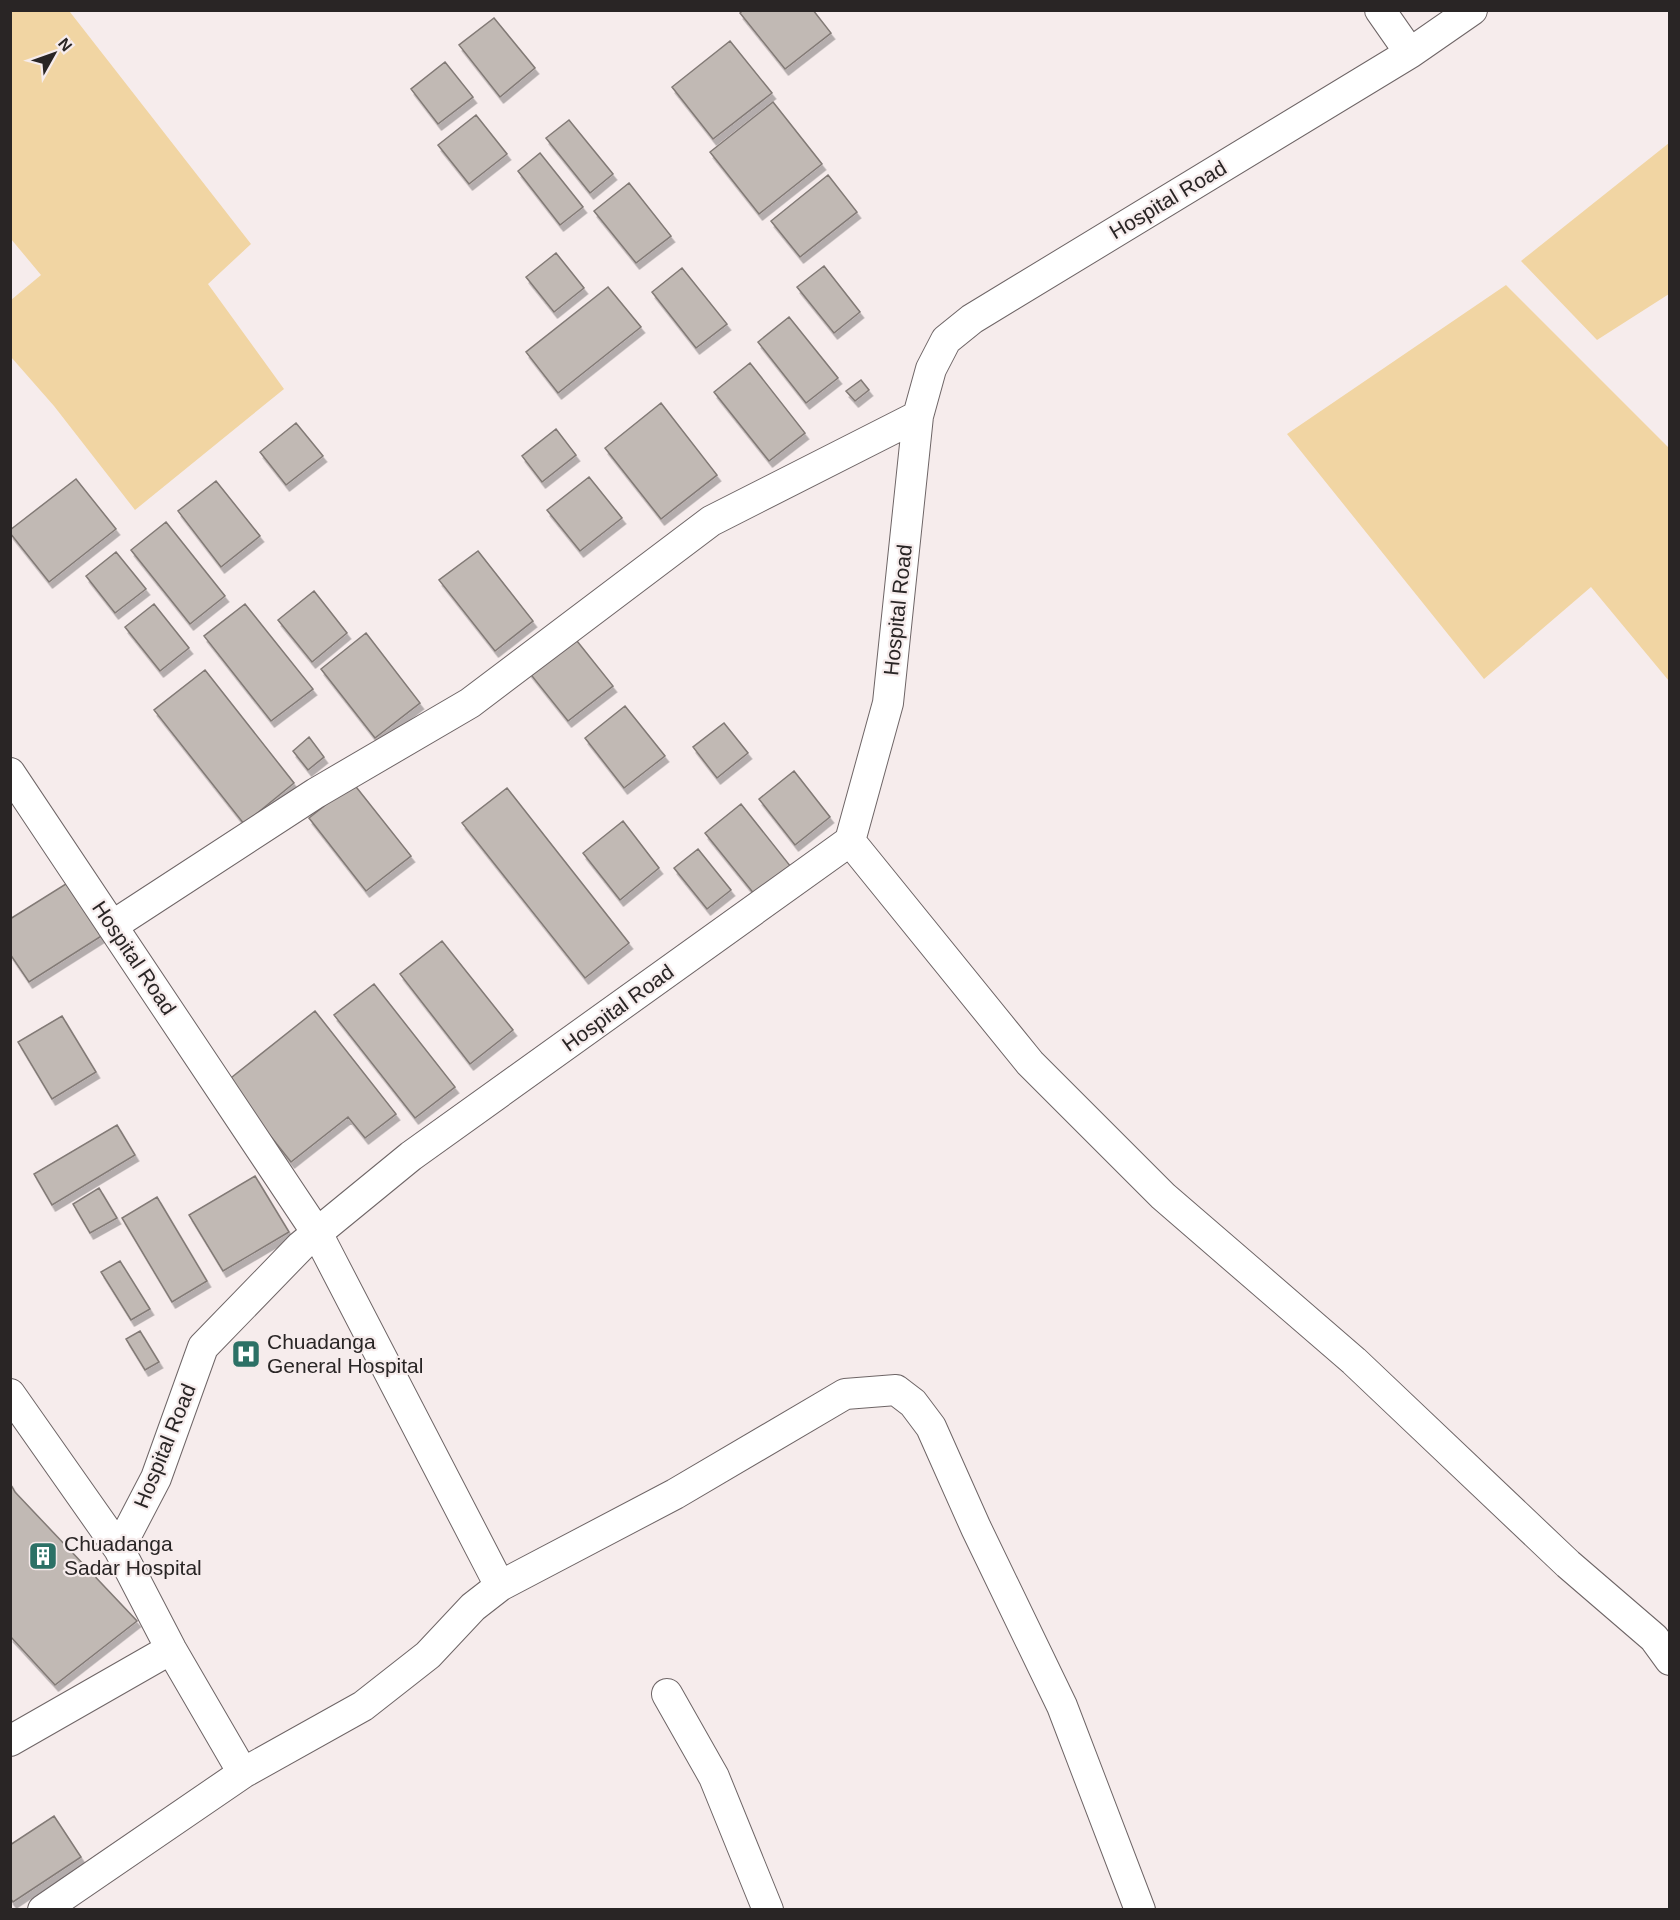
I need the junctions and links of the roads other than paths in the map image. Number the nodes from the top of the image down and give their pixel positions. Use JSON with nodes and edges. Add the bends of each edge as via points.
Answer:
{"nodes":[{"id":1,"x":1380,"y":10,"type":"edge"},
{"id":2,"x":1472,"y":10,"type":"edge"},
{"id":3,"x":1410,"y":53,"type":"junction"},
{"id":4,"x":918,"y":416,"type":"junction"},
{"id":5,"x":10,"y":773,"type":"edge"},
{"id":6,"x":850,"y":841,"type":"junction"},
{"id":7,"x":112,"y":926,"type":"junction"},
{"id":8,"x":317,"y":1233,"type":"junction"},
{"id":9,"x":10,"y":1394,"type":"edge"},
{"id":10,"x":119,"y":1549,"type":"junction"},
{"id":11,"x":500,"y":1586,"type":"junction"},
{"id":12,"x":171,"y":1649,"type":"junction"},
{"id":13,"x":1670,"y":1660,"type":"edge"},
{"id":14,"x":667,"y":1694,"type":"dead end"},
{"id":15,"x":10,"y":1741,"type":"edge"},
{"id":16,"x":243,"y":1773,"type":"junction"},
{"id":17,"x":43,"y":1910,"type":"edge"},
{"id":18,"x":768,"y":1910,"type":"edge"},
{"id":19,"x":1140,"y":1910,"type":"edge"}],
"edges":[{"from":1,"to":3,"type":"street"},
{"from":2,"to":3,"type":"street","name":"Hospital Road"},
{"from":3,"to":4,"type":"street","name":"Hospital Road","via":[[972,319],[946,340],[931,369]]},
{"from":4,"to":6,"type":"street","name":"Hospital Road","via":[[888,703]]},
{"from":4,"to":7,"type":"street","via":[[711,521],[470,703],[316,793]]},
{"from":5,"to":7,"type":"street","name":"Hospital Road"},
{"from":6,"to":8,"type":"street","name":"Hospital Road","via":[[411,1156]]},
{"from":6,"to":13,"type":"street","via":[[1030,1063],[1163,1196],[1354,1361],[1568,1564],[1654,1638]]},
{"from":7,"to":8,"type":"street","name":"Hospital Road"},
{"from":8,"to":10,"type":"street","name":"Hospital Road","via":[[203,1347],[156,1478]]},
{"from":8,"to":11,"type":"street","name":"Hospital Road"},
{"from":9,"to":10,"type":"street"},
{"from":10,"to":12,"type":"street"},
{"from":11,"to":16,"type":"street","via":[[473,1607],[428,1655],[363,1706]]},
{"from":11,"to":19,"type":"street","via":[[675,1494],[845,1394],[896,1390],[913,1403],[931,1427],[1062,1706]]},
{"from":12,"to":15,"type":"street"},
{"from":12,"to":16,"type":"street"},
{"from":14,"to":18,"type":"street","via":[[714,1777]]},
{"from":16,"to":17,"type":"street"}]}
